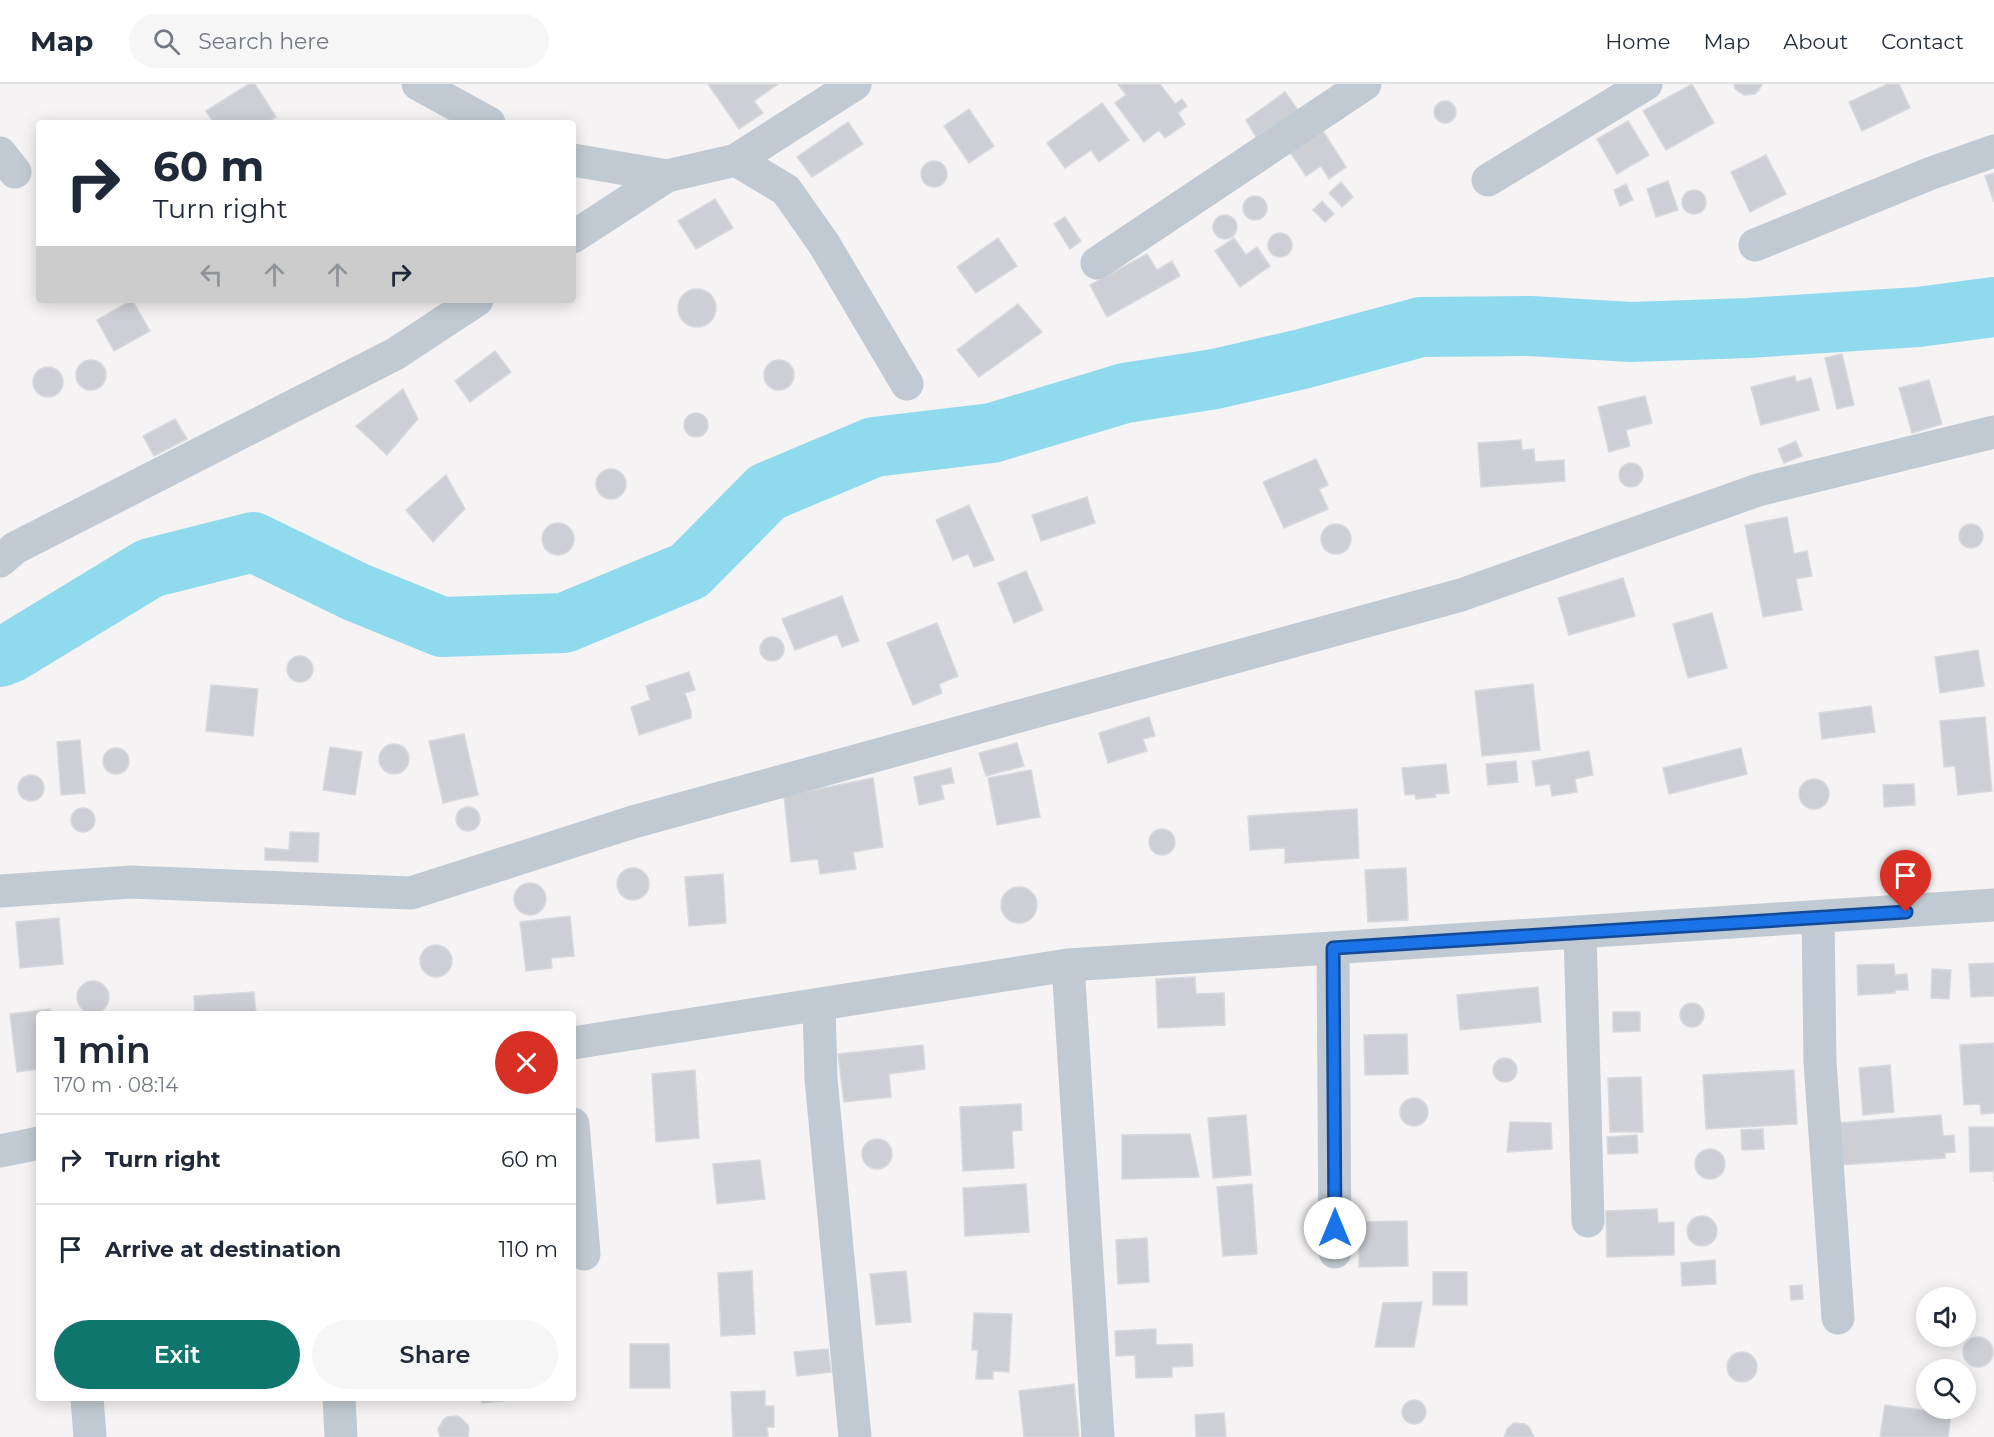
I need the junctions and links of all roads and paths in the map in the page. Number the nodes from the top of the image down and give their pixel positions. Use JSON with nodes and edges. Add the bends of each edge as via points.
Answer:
{"nodes":[{"id":1,"x":418,"y":84,"type":"edge"},
{"id":2,"x":855,"y":84,"type":"edge"},
{"id":3,"x":1365,"y":84,"type":"edge"},
{"id":4,"x":1647,"y":84,"type":"edge"},
{"id":5,"x":466,"y":93,"type":"edge"},
{"id":6,"x":487,"y":120,"type":"edge"},
{"id":7,"x":1994,"y":151,"type":"edge"},
{"id":8,"x":736,"y":160,"type":"junction"},
{"id":9,"x":576,"y":161,"type":"edge"},
{"id":10,"x":667,"y":176,"type":"junction"},
{"id":11,"x":1488,"y":180,"type":"dead end"},
{"id":12,"x":576,"y":235,"type":"edge"},
{"id":13,"x":1755,"y":245,"type":"dead end"},
{"id":14,"x":1097,"y":263,"type":"dead end"},
{"id":15,"x":472,"y":303,"type":"edge"},
{"id":16,"x":908,"y":384,"type":"dead end"},
{"id":17,"x":1994,"y":432,"type":"edge"},
{"id":18,"x":0,"y":561,"type":"edge"},
{"id":19,"x":0,"y":891,"type":"edge"},
{"id":20,"x":1994,"y":905,"type":"edge"},
{"id":21,"x":1818,"y":918,"type":"junction"},
{"id":22,"x":1580,"y":932,"type":"junction"},
{"id":23,"x":1333,"y":948,"type":"junction"},
{"id":24,"x":1068,"y":965,"type":"junction"},
{"id":25,"x":819,"y":1005,"type":"junction"},
{"id":26,"x":576,"y":1042,"type":"edge"},
{"id":27,"x":36,"y":1144,"type":"edge"},
{"id":28,"x":0,"y":1151,"type":"edge"},
{"id":29,"x":576,"y":1159,"type":"edge"},
{"id":30,"x":1588,"y":1221,"type":"dead end"},
{"id":31,"x":1335,"y":1252,"type":"dead end"},
{"id":32,"x":584,"y":1254,"type":"dead end"},
{"id":33,"x":1838,"y":1318,"type":"dead end"},
{"id":34,"x":87,"y":1401,"type":"edge"},
{"id":35,"x":339,"y":1401,"type":"edge"},
{"id":36,"x":90,"y":1437,"type":"edge"},
{"id":37,"x":341,"y":1437,"type":"edge"},
{"id":38,"x":855,"y":1437,"type":"edge"},
{"id":39,"x":1098,"y":1437,"type":"edge"}],
"edges":[{"from":1,"to":5,"type":"street"},
{"from":2,"to":8,"type":"street"},
{"from":3,"to":14,"type":"street"},
{"from":4,"to":11,"type":"street"},
{"from":5,"to":6,"type":"street"},
{"from":7,"to":13,"type":"street"},
{"from":8,"to":10,"type":"street"},
{"from":8,"to":16,"type":"street","via":[[786,190],[824,244]]},
{"from":9,"to":10,"type":"street"},
{"from":10,"to":12,"type":"street"},
{"from":15,"to":18,"type":"street","via":[[395,354],[15,548]]},
{"from":17,"to":19,"type":"street","via":[[1758,490],[1461,595],[633,822],[411,893],[131,882]]},
{"from":20,"to":21,"type":"street"},
{"from":21,"to":22,"type":"street"},
{"from":21,"to":33,"type":"street","via":[[1820,1062]]},
{"from":22,"to":23,"type":"street"},
{"from":22,"to":30,"type":"street"},
{"from":23,"to":24,"type":"street"},
{"from":23,"to":31,"type":"street"},
{"from":24,"to":25,"type":"street"},
{"from":24,"to":39,"type":"street"},
{"from":25,"to":26,"type":"street"},
{"from":25,"to":38,"type":"street","via":[[821,1079]]},
{"from":27,"to":28,"type":"street"},
{"from":29,"to":32,"type":"street"},
{"from":34,"to":36,"type":"street"},
{"from":35,"to":37,"type":"street"}]}
